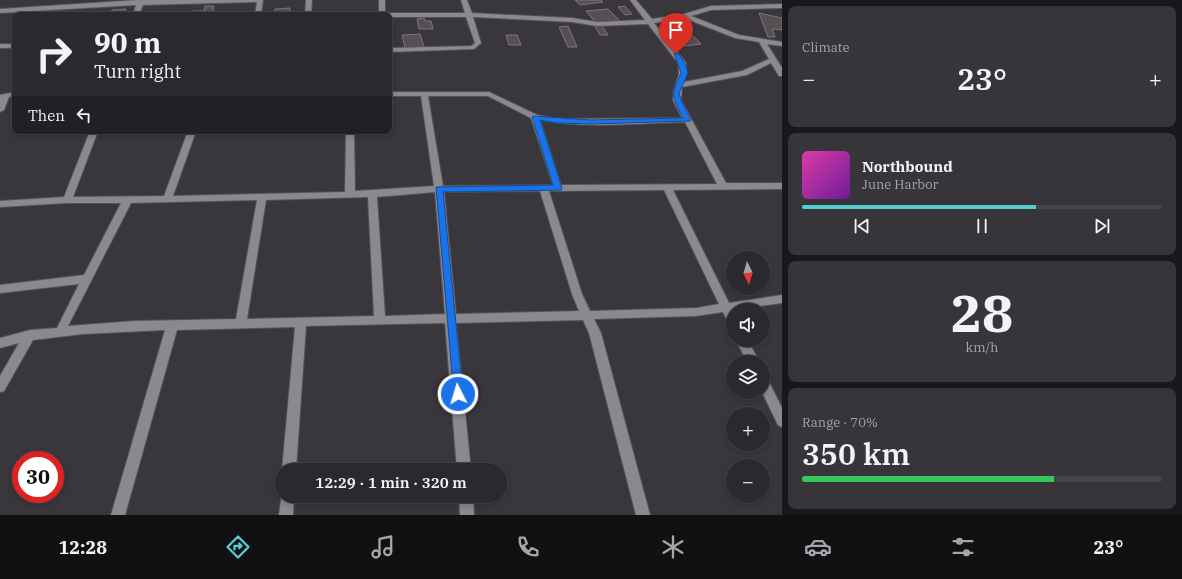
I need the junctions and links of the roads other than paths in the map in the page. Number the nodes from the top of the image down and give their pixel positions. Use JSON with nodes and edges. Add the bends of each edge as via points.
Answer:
{"nodes":[{"id":1,"x":260,"y":0,"type":"edge"},
{"id":2,"x":309,"y":0,"type":"edge"},
{"id":3,"x":382,"y":0,"type":"edge"},
{"id":4,"x":464,"y":0,"type":"edge"},
{"id":5,"x":633,"y":0,"type":"edge"},
{"id":6,"x":705,"y":0,"type":"edge"},
{"id":7,"x":141,"y":1,"type":"edge"},
{"id":8,"x":782,"y":6,"type":"edge"},
{"id":9,"x":711,"y":8,"type":"junction"},
{"id":10,"x":0,"y":11,"type":"edge"},
{"id":11,"x":137,"y":12,"type":"edge"},
{"id":12,"x":258,"y":12,"type":"edge"},
{"id":13,"x":308,"y":12,"type":"edge"},
{"id":14,"x":382,"y":12,"type":"edge"},
{"id":15,"x":392,"y":15,"type":"edge"},
{"id":16,"x":467,"y":15,"type":"junction"},
{"id":17,"x":685,"y":16,"type":"junction"},
{"id":18,"x":648,"y":22,"type":"junction"},
{"id":19,"x":762,"y":42,"type":"junction"},
{"id":20,"x":782,"y":44,"type":"edge"},
{"id":21,"x":0,"y":46,"type":"edge"},
{"id":22,"x":12,"y":46,"type":"edge"},
{"id":23,"x":392,"y":50,"type":"edge"},
{"id":24,"x":772,"y":60,"type":"junction"},
{"id":25,"x":782,"y":74,"type":"edge"},
{"id":26,"x":679,"y":84,"type":"junction"},
{"id":27,"x":424,"y":93,"type":"junction"},
{"id":28,"x":392,"y":94,"type":"edge"},
{"id":29,"x":3,"y":97,"type":"edge"},
{"id":30,"x":0,"y":110,"type":"edge"},
{"id":31,"x":535,"y":117,"type":"junction"},
{"id":32,"x":688,"y":120,"type":"junction"},
{"id":33,"x":93,"y":134,"type":"edge"},
{"id":34,"x":191,"y":134,"type":"edge"},
{"id":35,"x":350,"y":134,"type":"edge"},
{"id":36,"x":724,"y":186,"type":"junction"},
{"id":37,"x":782,"y":186,"type":"edge"},
{"id":38,"x":543,"y":188,"type":"junction"},
{"id":39,"x":558,"y":188,"type":"junction"},
{"id":40,"x":668,"y":188,"type":"junction"},
{"id":41,"x":439,"y":189,"type":"junction"},
{"id":42,"x":350,"y":194,"type":"junction"},
{"id":43,"x":372,"y":194,"type":"junction"},
{"id":44,"x":262,"y":196,"type":"junction"},
{"id":45,"x":168,"y":198,"type":"junction"},
{"id":46,"x":128,"y":199,"type":"junction"},
{"id":47,"x":67,"y":200,"type":"junction"},
{"id":48,"x":0,"y":204,"type":"edge"},
{"id":49,"x":86,"y":279,"type":"junction"},
{"id":50,"x":0,"y":289,"type":"edge"},
{"id":51,"x":782,"y":299,"type":"edge"},
{"id":52,"x":750,"y":303,"type":"edge"},
{"id":53,"x":726,"y":306,"type":"joint"},
{"id":54,"x":588,"y":314,"type":"junction"},
{"id":55,"x":452,"y":318,"type":"junction"},
{"id":56,"x":380,"y":319,"type":"junction"},
{"id":57,"x":301,"y":321,"type":"junction"},
{"id":58,"x":241,"y":323,"type":"junction"},
{"id":59,"x":172,"y":326,"type":"junction"},
{"id":60,"x":61,"y":330,"type":"junction"},
{"id":61,"x":30,"y":335,"type":"junction"},
{"id":62,"x":0,"y":343,"type":"edge"},
{"id":63,"x":0,"y":387,"type":"edge"},
{"id":64,"x":770,"y":396,"type":"edge"},
{"id":65,"x":782,"y":420,"type":"edge"},
{"id":66,"x":291,"y":463,"type":"edge"},
{"id":67,"x":463,"y":463,"type":"edge"},
{"id":68,"x":287,"y":503,"type":"edge"},
{"id":69,"x":466,"y":503,"type":"edge"},
{"id":70,"x":118,"y":515,"type":"edge"},
{"id":71,"x":286,"y":515,"type":"edge"},
{"id":72,"x":467,"y":515,"type":"edge"},
{"id":73,"x":643,"y":515,"type":"edge"}],
"edges":[{"from":1,"to":7,"type":"street"},
{"from":1,"to":12,"type":"street"},
{"from":2,"to":13,"type":"street"},
{"from":3,"to":14,"type":"street"},
{"from":4,"to":16,"type":"street"},
{"from":5,"to":18,"type":"street"},
{"from":6,"to":9,"type":"street"},
{"from":7,"to":10,"type":"street"},
{"from":7,"to":11,"type":"street"},
{"from":8,"to":9,"type":"street"},
{"from":9,"to":17,"type":"street"},
{"from":15,"to":16,"type":"street"},
{"from":16,"to":18,"type":"street","via":[[565,19],[597,24]]},
{"from":16,"to":23,"type":"street","via":[[478,43],[472,48]]},
{"from":17,"to":18,"type":"street"},
{"from":17,"to":19,"type":"street","via":[[737,37]]},
{"from":18,"to":26,"type":"street","via":[[682,64],[684,73]]},
{"from":19,"to":20,"type":"street"},
{"from":19,"to":24,"type":"street"},
{"from":21,"to":22,"type":"street"},
{"from":24,"to":25,"type":"street"},
{"from":24,"to":26,"type":"street","via":[[744,73]]},
{"from":26,"to":32,"type":"street","via":[[677,100]]},
{"from":27,"to":28,"type":"street"},
{"from":27,"to":31,"type":"street","via":[[489,94]]},
{"from":27,"to":41,"type":"street"},
{"from":29,"to":30,"type":"street"},
{"from":31,"to":32,"type":"street","via":[[557,121],[591,122]]},
{"from":31,"to":39,"type":"street"},
{"from":32,"to":36,"type":"street"},
{"from":33,"to":47,"type":"street"},
{"from":34,"to":45,"type":"street"},
{"from":35,"to":42,"type":"street"},
{"from":36,"to":37,"type":"street"},
{"from":36,"to":40,"type":"street"},
{"from":38,"to":39,"type":"street"},
{"from":38,"to":41,"type":"street"},
{"from":38,"to":54,"type":"street","via":[[577,294]]},
{"from":39,"to":40,"type":"street"},
{"from":40,"to":53,"type":"street"},
{"from":41,"to":43,"type":"street"},
{"from":41,"to":55,"type":"street"},
{"from":42,"to":43,"type":"street"},
{"from":42,"to":44,"type":"street"},
{"from":43,"to":56,"type":"street"},
{"from":44,"to":45,"type":"street"},
{"from":44,"to":58,"type":"street"},
{"from":45,"to":46,"type":"street"},
{"from":46,"to":47,"type":"street"},
{"from":46,"to":49,"type":"street"},
{"from":47,"to":48,"type":"street"},
{"from":49,"to":50,"type":"street"},
{"from":49,"to":60,"type":"street"},
{"from":51,"to":52,"type":"street"},
{"from":53,"to":54,"type":"street","via":[[696,312]]},
{"from":54,"to":55,"type":"street"},
{"from":54,"to":73,"type":"street"},
{"from":55,"to":56,"type":"street"},
{"from":55,"to":67,"type":"street"},
{"from":56,"to":57,"type":"street"},
{"from":57,"to":58,"type":"street"},
{"from":57,"to":66,"type":"street"},
{"from":58,"to":59,"type":"street"},
{"from":59,"to":60,"type":"street"},
{"from":59,"to":70,"type":"street"},
{"from":60,"to":61,"type":"street"},
{"from":61,"to":62,"type":"street"},
{"from":61,"to":63,"type":"street"},
{"from":64,"to":65,"type":"street"},
{"from":68,"to":71,"type":"street"},
{"from":69,"to":72,"type":"street"}]}
